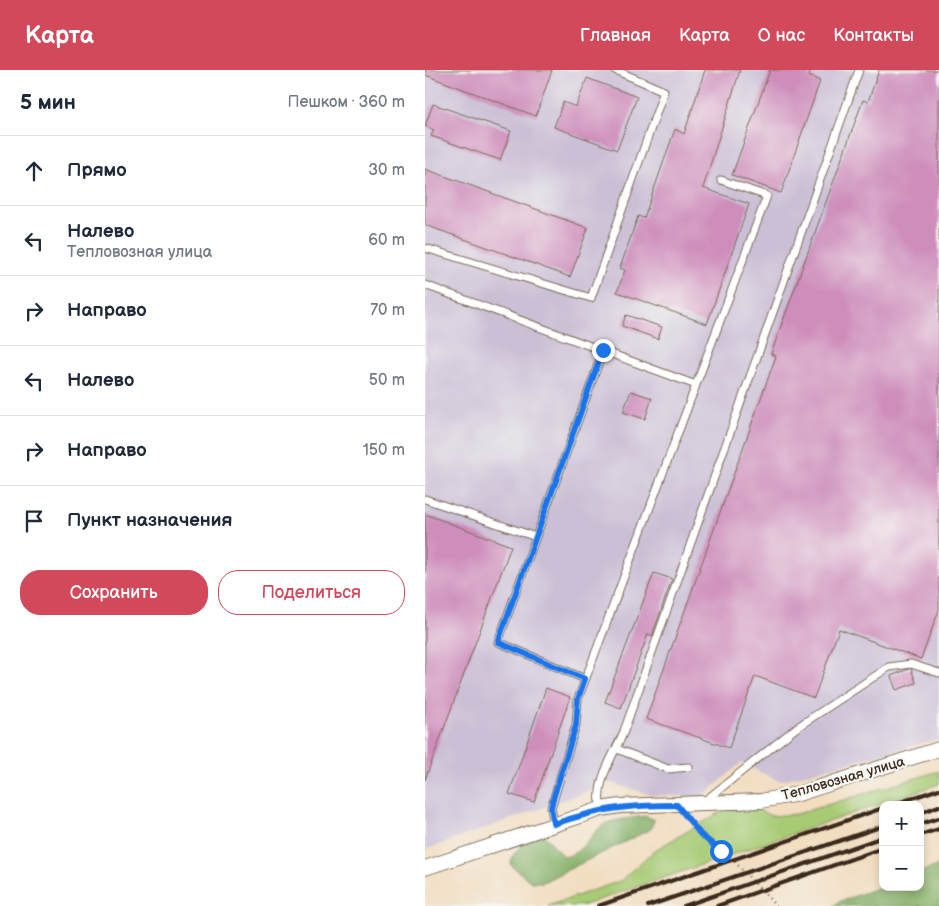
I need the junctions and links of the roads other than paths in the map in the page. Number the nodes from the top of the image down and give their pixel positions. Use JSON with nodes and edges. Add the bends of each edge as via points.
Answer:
{"nodes":[{"id":1,"x":615,"y":70,"type":"edge"},
{"id":2,"x":859,"y":70,"type":"edge"},
{"id":3,"x":721,"y":180,"type":"dead end"},
{"id":4,"x":425,"y":248,"type":"edge"},
{"id":5,"x":425,"y":285,"type":"edge"},
{"id":6,"x":603,"y":350,"type":"junction"},
{"id":7,"x":696,"y":385,"type":"junction"},
{"id":8,"x":425,"y":498,"type":"edge"},
{"id":9,"x":536,"y":537,"type":"junction"},
{"id":10,"x":939,"y":672,"type":"edge"},
{"id":11,"x":585,"y":679,"type":"junction"},
{"id":12,"x":617,"y":749,"type":"junction"},
{"id":13,"x":939,"y":749,"type":"edge"},
{"id":14,"x":689,"y":767,"type":"dead end"},
{"id":15,"x":701,"y":804,"type":"junction"},
{"id":16,"x":601,"y":809,"type":"junction"},
{"id":17,"x":554,"y":824,"type":"junction"},
{"id":18,"x":425,"y":868,"type":"edge"}],
"edges":[{"from":1,"to":4,"type":"lane","via":[[664,91],[591,298]]},
{"from":2,"to":12,"type":"lane"},
{"from":3,"to":7,"type":"lane","via":[[767,196]]},
{"from":5,"to":6,"type":"lane"},
{"from":6,"to":7,"type":"lane"},
{"from":6,"to":9,"type":"lane"},
{"from":7,"to":11,"type":"lane"},
{"from":8,"to":9,"type":"lane"},
{"from":9,"to":11,"type":"lane","via":[[498,642]]},
{"from":10,"to":15,"type":"lane","via":[[911,664],[889,667],[796,728]]},
{"from":11,"to":17,"type":"lane","via":[[578,699],[576,725],[551,808]]},
{"from":12,"to":14,"type":"lane","via":[[668,768]]},
{"from":12,"to":16,"type":"lane","via":[[599,790]]},
{"from":13,"to":15,"type":"street","name":"Тепловозная улица","via":[[798,794],[761,801]]},
{"from":15,"to":16,"type":"street","name":"Тепловозная улица"},
{"from":16,"to":17,"type":"street","name":"Тепловозная улица"},
{"from":17,"to":18,"type":"street","name":"Тепловозная улица"}]}
